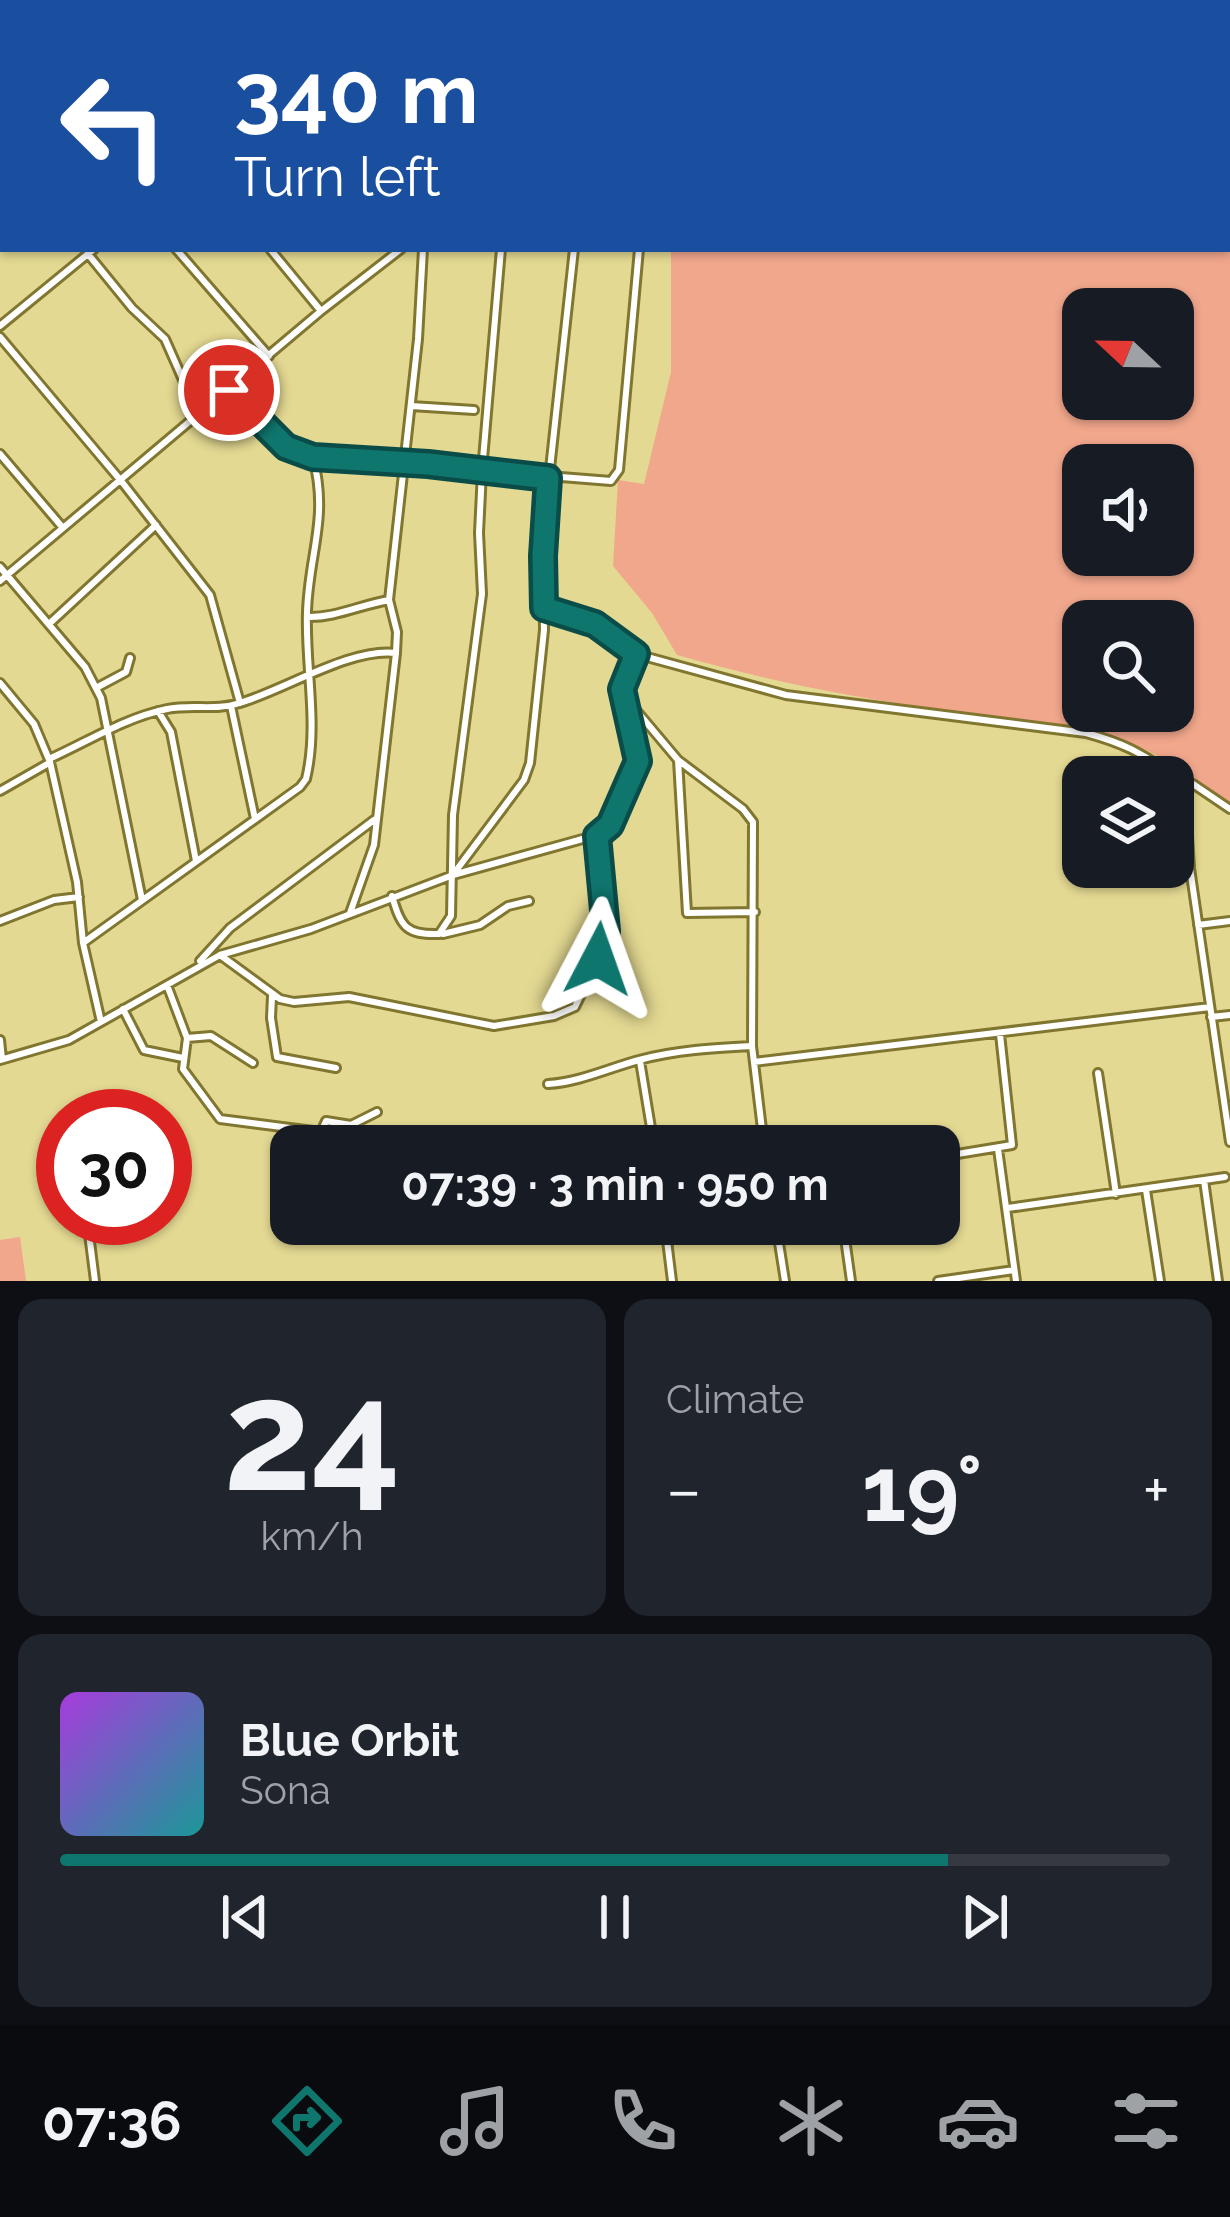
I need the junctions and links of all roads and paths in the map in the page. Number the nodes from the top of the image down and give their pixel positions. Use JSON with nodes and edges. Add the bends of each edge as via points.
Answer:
{"nodes":[{"id":1,"x":90,"y":252,"type":"edge"},
{"id":2,"x":92,"y":252,"type":"edge"},
{"id":3,"x":179,"y":252,"type":"edge"},
{"id":4,"x":272,"y":252,"type":"edge"},
{"id":5,"x":397,"y":252,"type":"edge"},
{"id":6,"x":423,"y":252,"type":"edge"},
{"id":7,"x":501,"y":252,"type":"edge"},
{"id":8,"x":574,"y":252,"type":"edge"},
{"id":9,"x":639,"y":252,"type":"edge"},
{"id":10,"x":321,"y":311,"type":"junction"},
{"id":11,"x":0,"y":326,"type":"edge"},
{"id":12,"x":0,"y":337,"type":"edge"},
{"id":13,"x":269,"y":356,"type":"junction"},
{"id":14,"x":229,"y":390,"type":"junction"},
{"id":15,"x":411,"y":406,"type":"junction"},
{"id":16,"x":474,"y":410,"type":"dead end"},
{"id":17,"x":199,"y":416,"type":"junction"},
{"id":18,"x":0,"y":454,"type":"edge"},
{"id":19,"x":313,"y":457,"type":"junction"},
{"id":20,"x":405,"y":465,"type":"junction"},
{"id":21,"x":482,"y":471,"type":"junction"},
{"id":22,"x":548,"y":478,"type":"junction"},
{"id":23,"x":122,"y":482,"type":"junction"},
{"id":24,"x":156,"y":525,"type":"junction"},
{"id":25,"x":62,"y":528,"type":"junction"},
{"id":26,"x":0,"y":567,"type":"edge"},
{"id":27,"x":3,"y":578,"type":"edge"},
{"id":28,"x":389,"y":600,"type":"junction"},
{"id":29,"x":544,"y":608,"type":"junction"},
{"id":30,"x":307,"y":617,"type":"junction"},
{"id":31,"x":49,"y":624,"type":"junction"},
{"id":32,"x":396,"y":653,"type":"junction"},
{"id":33,"x":636,"y":654,"type":"junction"},
{"id":34,"x":130,"y":658,"type":"dead end"},
{"id":35,"x":310,"y":677,"type":"junction"},
{"id":36,"x":0,"y":683,"type":"edge"},
{"id":37,"x":96,"y":688,"type":"junction"},
{"id":38,"x":627,"y":700,"type":"junction"},
{"id":39,"x":235,"y":705,"type":"junction"},
{"id":40,"x":158,"y":712,"type":"junction"},
{"id":41,"x":108,"y":731,"type":"junction"},
{"id":42,"x":1147,"y":756,"type":"edge"},
{"id":43,"x":50,"y":760,"type":"junction"},
{"id":44,"x":678,"y":760,"type":"junction"},
{"id":45,"x":1194,"y":785,"type":"edge"},
{"id":46,"x":0,"y":791,"type":"edge"},
{"id":47,"x":1230,"y":809,"type":"edge"},
{"id":48,"x":255,"y":819,"type":"junction"},
{"id":49,"x":374,"y":820,"type":"junction"},
{"id":50,"x":597,"y":836,"type":"junction"},
{"id":51,"x":196,"y":860,"type":"junction"},
{"id":52,"x":453,"y":875,"type":"junction"},
{"id":53,"x":1194,"y":883,"type":"edge"},
{"id":54,"x":392,"y":896,"type":"junction"},
{"id":55,"x":79,"y":897,"type":"junction"},
{"id":56,"x":142,"y":900,"type":"junction"},
{"id":57,"x":529,"y":901,"type":"dead end"},
{"id":58,"x":754,"y":912,"type":"junction"},
{"id":59,"x":350,"y":913,"type":"junction"},
{"id":60,"x":1230,"y":920,"type":"edge"},
{"id":61,"x":0,"y":921,"type":"edge"},
{"id":62,"x":1198,"y":925,"type":"junction"},
{"id":63,"x":439,"y":934,"type":"junction"},
{"id":64,"x":83,"y":943,"type":"junction"},
{"id":65,"x":220,"y":955,"type":"junction"},
{"id":66,"x":198,"y":964,"type":"junction"},
{"id":67,"x":166,"y":985,"type":"junction"},
{"id":68,"x":273,"y":994,"type":"junction"},
{"id":69,"x":1210,"y":1007,"type":"junction"},
{"id":70,"x":123,"y":1009,"type":"junction"},
{"id":71,"x":1230,"y":1015,"type":"edge"},
{"id":72,"x":1211,"y":1017,"type":"junction"},
{"id":73,"x":101,"y":1022,"type":"junction"},
{"id":74,"x":1000,"y":1034,"type":"junction"},
{"id":75,"x":187,"y":1038,"type":"junction"},
{"id":76,"x":0,"y":1040,"type":"edge"},
{"id":77,"x":752,"y":1046,"type":"junction"},
{"id":78,"x":184,"y":1058,"type":"junction"},
{"id":79,"x":1,"y":1059,"type":"edge"},
{"id":80,"x":640,"y":1060,"type":"junction"},
{"id":81,"x":754,"y":1062,"type":"junction"},
{"id":82,"x":253,"y":1063,"type":"dead end"},
{"id":83,"x":336,"y":1068,"type":"dead end"},
{"id":84,"x":1230,"y":1072,"type":"edge"},
{"id":85,"x":1097,"y":1073,"type":"dead end"},
{"id":86,"x":1220,"y":1074,"type":"junction"},
{"id":87,"x":548,"y":1084,"type":"dead end"},
{"id":88,"x":377,"y":1112,"type":"dead end"},
{"id":89,"x":651,"y":1125,"type":"edge"},
{"id":90,"x":762,"y":1125,"type":"edge"},
{"id":91,"x":1230,"y":1142,"type":"edge"},
{"id":92,"x":998,"y":1150,"type":"junction"},
{"id":93,"x":960,"y":1155,"type":"edge"},
{"id":94,"x":1226,"y":1177,"type":"dead end"},
{"id":95,"x":1204,"y":1180,"type":"junction"},
{"id":96,"x":1146,"y":1189,"type":"junction"},
{"id":97,"x":1116,"y":1194,"type":"junction"},
{"id":98,"x":1007,"y":1208,"type":"junction"},
{"id":99,"x":90,"y":1245,"type":"edge"},
{"id":100,"x":668,"y":1245,"type":"edge"},
{"id":101,"x":779,"y":1245,"type":"edge"},
{"id":102,"x":846,"y":1245,"type":"edge"},
{"id":103,"x":1014,"y":1270,"type":"junction"},
{"id":104,"x":95,"y":1281,"type":"edge"},
{"id":105,"x":672,"y":1281,"type":"edge"},
{"id":106,"x":785,"y":1281,"type":"edge"},
{"id":107,"x":850,"y":1281,"type":"edge"},
{"id":108,"x":938,"y":1281,"type":"edge"},
{"id":109,"x":1016,"y":1281,"type":"edge"},
{"id":110,"x":1160,"y":1281,"type":"edge"},
{"id":111,"x":1218,"y":1281,"type":"edge"}],
"edges":[{"from":1,"to":11,"type":"street"},
{"from":2,"to":17,"type":"street","via":[[165,339]]},
{"from":3,"to":13,"type":"street"},
{"from":4,"to":10,"type":"street"},
{"from":5,"to":10,"type":"street"},
{"from":6,"to":15,"type":"street"},
{"from":7,"to":21,"type":"street"},
{"from":8,"to":22,"type":"street"},
{"from":9,"to":22,"type":"street","via":[[619,470],[611,481]]},
{"from":10,"to":13,"type":"street"},
{"from":12,"to":23,"type":"street"},
{"from":13,"to":14,"type":"street"},
{"from":14,"to":17,"type":"street"},
{"from":14,"to":19,"type":"street","via":[[286,447]]},
{"from":15,"to":16,"type":"street"},
{"from":15,"to":20,"type":"street"},
{"from":17,"to":23,"type":"street"},
{"from":18,"to":25,"type":"street"},
{"from":19,"to":20,"type":"street"},
{"from":19,"to":30,"type":"street","via":[[322,506]]},
{"from":20,"to":21,"type":"street"},
{"from":20,"to":28,"type":"street"},
{"from":21,"to":22,"type":"street"},
{"from":21,"to":52,"type":"street","via":[[482,594],[453,815]]},
{"from":22,"to":29,"type":"street"},
{"from":23,"to":24,"type":"street"},
{"from":23,"to":25,"type":"street"},
{"from":24,"to":31,"type":"street"},
{"from":24,"to":39,"type":"street","via":[[210,595]]},
{"from":25,"to":27,"type":"street"},
{"from":26,"to":27,"type":"street"},
{"from":27,"to":31,"type":"street"},
{"from":28,"to":30,"type":"street"},
{"from":28,"to":32,"type":"street"},
{"from":29,"to":33,"type":"street","via":[[595,624]]},
{"from":29,"to":52,"type":"street","via":[[527,772]]},
{"from":30,"to":35,"type":"street"},
{"from":31,"to":37,"type":"street"},
{"from":32,"to":35,"type":"street","via":[[351,657]]},
{"from":32,"to":49,"type":"street"},
{"from":33,"to":38,"type":"street","via":[[622,689]]},
{"from":33,"to":42,"type":"street","via":[[786,695],[1086,733]]},
{"from":34,"to":37,"type":"street","via":[[126,672]]},
{"from":35,"to":39,"type":"street"},
{"from":35,"to":48,"type":"street","via":[[306,779]]},
{"from":36,"to":43,"type":"street","via":[[34,724]]},
{"from":37,"to":41,"type":"street"},
{"from":38,"to":44,"type":"street"},
{"from":38,"to":50,"type":"street","via":[[638,761],[610,825]]},
{"from":39,"to":40,"type":"street"},
{"from":39,"to":48,"type":"street"},
{"from":40,"to":41,"type":"street"},
{"from":40,"to":51,"type":"street","via":[[171,732]]},
{"from":41,"to":43,"type":"street"},
{"from":41,"to":56,"type":"street"},
{"from":43,"to":46,"type":"street"},
{"from":43,"to":55,"type":"street"},
{"from":44,"to":58,"type":"street","via":[[753,822]]},
{"from":44,"to":58,"type":"street","via":[[687,914]]},
{"from":45,"to":47,"type":"street"},
{"from":48,"to":51,"type":"street"},
{"from":49,"to":59,"type":"street","via":[[368,869]]},
{"from":49,"to":66,"type":"street","via":[[230,928]]},
{"from":50,"to":52,"type":"street"},
{"from":50,"to":68,"type":"street","via":[[606,931],[575,1007],[494,1026],[349,997],[294,1002]]},
{"from":51,"to":56,"type":"street"},
{"from":52,"to":54,"type":"street"},
{"from":52,"to":63,"type":"street","via":[[452,916]]},
{"from":53,"to":62,"type":"street"},
{"from":54,"to":59,"type":"street"},
{"from":54,"to":63,"type":"street","via":[[404,929]]},
{"from":55,"to":61,"type":"street"},
{"from":55,"to":64,"type":"street"},
{"from":56,"to":64,"type":"street"},
{"from":57,"to":63,"type":"street"},
{"from":58,"to":77,"type":"street"},
{"from":59,"to":65,"type":"street"},
{"from":60,"to":62,"type":"street"},
{"from":62,"to":69,"type":"street"},
{"from":64,"to":73,"type":"street"},
{"from":65,"to":66,"type":"street"},
{"from":65,"to":68,"type":"street"},
{"from":66,"to":67,"type":"street"},
{"from":67,"to":70,"type":"street"},
{"from":67,"to":75,"type":"street"},
{"from":68,"to":83,"type":"street","via":[[279,1059]]},
{"from":69,"to":72,"type":"street"},
{"from":69,"to":74,"type":"street"},
{"from":70,"to":73,"type":"street"},
{"from":70,"to":78,"type":"street","via":[[143,1050]]},
{"from":71,"to":72,"type":"street"},
{"from":72,"to":86,"type":"street"},
{"from":73,"to":79,"type":"street"},
{"from":74,"to":81,"type":"street"},
{"from":74,"to":92,"type":"street","via":[[1012,1145]]},
{"from":75,"to":78,"type":"street"},
{"from":75,"to":82,"type":"street","via":[[211,1036]]},
{"from":76,"to":79,"type":"street"},
{"from":77,"to":80,"type":"street"},
{"from":77,"to":81,"type":"street"},
{"from":78,"to":88,"type":"street","via":[[186,1076],[220,1118],[321,1132],[326,1121],[351,1125]]},
{"from":80,"to":87,"type":"street"},
{"from":80,"to":89,"type":"street"},
{"from":81,"to":90,"type":"street"},
{"from":84,"to":86,"type":"street"},
{"from":85,"to":97,"type":"street"},
{"from":86,"to":91,"type":"street"},
{"from":92,"to":93,"type":"street"},
{"from":92,"to":98,"type":"street"},
{"from":94,"to":95,"type":"street"},
{"from":95,"to":96,"type":"street"},
{"from":95,"to":111,"type":"street"},
{"from":96,"to":97,"type":"street"},
{"from":96,"to":110,"type":"street"},
{"from":97,"to":98,"type":"street"},
{"from":98,"to":103,"type":"street"},
{"from":99,"to":104,"type":"street"},
{"from":100,"to":105,"type":"street"},
{"from":101,"to":106,"type":"street"},
{"from":102,"to":107,"type":"street"},
{"from":103,"to":108,"type":"street"},
{"from":103,"to":109,"type":"street"}]}
